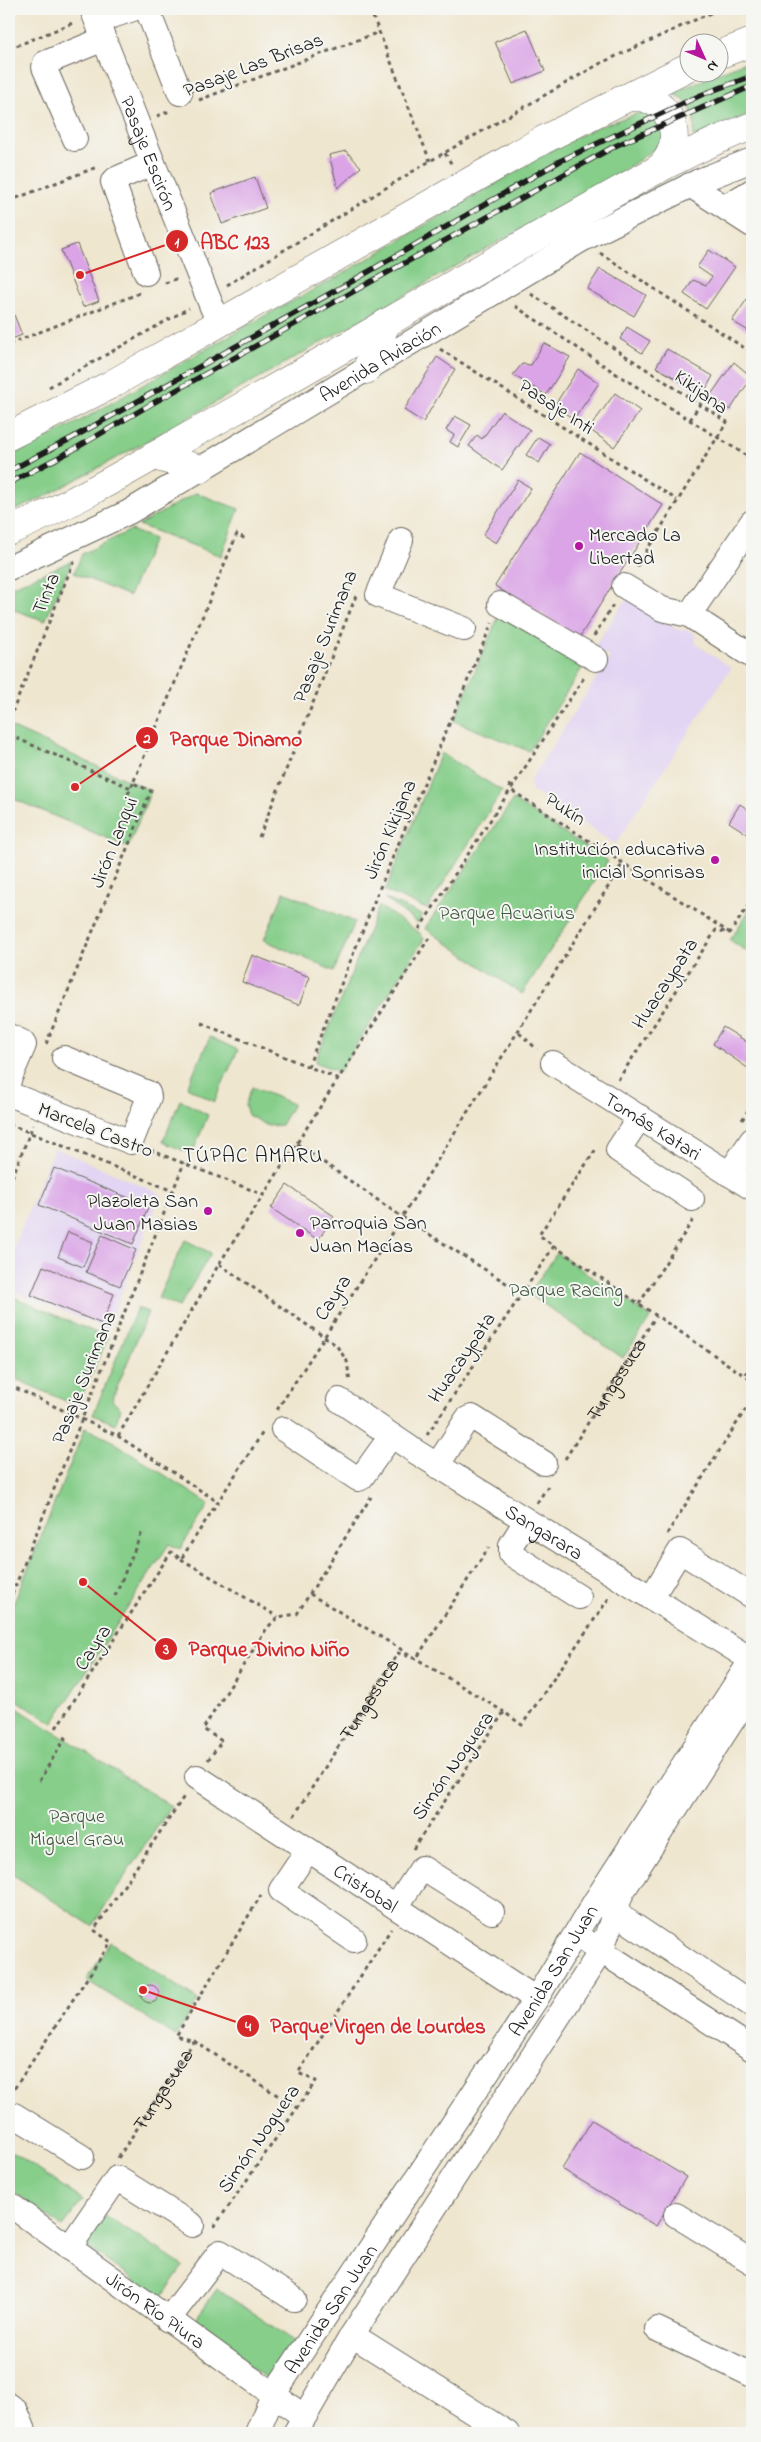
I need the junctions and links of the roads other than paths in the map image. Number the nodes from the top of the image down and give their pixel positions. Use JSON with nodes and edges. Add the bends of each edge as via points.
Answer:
{"nodes":[{"id":1,"x":133,"y":9,"type":"edge"},
{"id":2,"x":148,"y":9,"type":"edge"},
{"id":3,"x":97,"y":21,"type":"edge"},
{"id":4,"x":752,"y":42,"type":"edge"},
{"id":5,"x":728,"y":51,"type":"edge"},
{"id":6,"x":678,"y":72,"type":"edge"},
{"id":7,"x":620,"y":100,"type":"junction"},
{"id":8,"x":182,"y":102,"type":"road end"},
{"id":9,"x":752,"y":126,"type":"edge"},
{"id":10,"x":75,"y":139,"type":"dead end"},
{"id":11,"x":752,"y":160,"type":"edge"},
{"id":12,"x":153,"y":163,"type":"junction"},
{"id":13,"x":657,"y":170,"type":"junction"},
{"id":14,"x":690,"y":185,"type":"junction"},
{"id":15,"x":752,"y":191,"type":"edge"},
{"id":16,"x":725,"y":207,"type":"junction"},
{"id":17,"x":752,"y":225,"type":"edge"},
{"id":18,"x":150,"y":283,"type":"road end"},
{"id":19,"x":387,"y":322,"type":"junction"},
{"id":20,"x":219,"y":324,"type":"junction"},
{"id":21,"x":366,"y":370,"type":"junction"},
{"id":22,"x":9,"y":436,"type":"edge"},
{"id":23,"x":154,"y":456,"type":"junction"},
{"id":24,"x":201,"y":469,"type":"junction"},
{"id":25,"x":752,"y":522,"type":"edge"},
{"id":26,"x":9,"y":531,"type":"edge"},
{"id":27,"x":401,"y":540,"type":"dead end"},
{"id":28,"x":9,"y":568,"type":"edge"},
{"id":29,"x":624,"y":586,"type":"road end"},
{"id":30,"x":500,"y":604,"type":"road end"},
{"id":31,"x":689,"y":615,"type":"junction"},
{"id":32,"x":464,"y":629,"type":"dead end"},
{"id":33,"x":590,"y":655,"type":"road end"},
{"id":34,"x":752,"y":656,"type":"edge"},
{"id":35,"x":9,"y":1036,"type":"edge"},
{"id":36,"x":54,"y":1053,"type":"road end"},
{"id":37,"x":553,"y":1063,"type":"dead end"},
{"id":38,"x":9,"y":1080,"type":"edge"},
{"id":39,"x":9,"y":1094,"type":"edge"},
{"id":40,"x":640,"y":1117,"type":"junction"},
{"id":41,"x":752,"y":1140,"type":"edge"},
{"id":42,"x":729,"y":1174,"type":"junction"},
{"id":43,"x":752,"y":1188,"type":"edge"},
{"id":44,"x":695,"y":1206,"type":"road end"},
{"id":45,"x":339,"y":1400,"type":"road end"},
{"id":46,"x":274,"y":1424,"type":"road end"},
{"id":47,"x":391,"y":1436,"type":"junction"},
{"id":48,"x":437,"y":1466,"type":"junction"},
{"id":49,"x":553,"y":1469,"type":"road end"},
{"id":50,"x":526,"y":1521,"type":"junction"},
{"id":51,"x":752,"y":1596,"type":"edge"},
{"id":52,"x":579,"y":1597,"type":"dead end"},
{"id":53,"x":651,"y":1598,"type":"junction"},
{"id":54,"x":752,"y":1660,"type":"edge"},
{"id":55,"x":752,"y":1690,"type":"edge"},
{"id":56,"x":197,"y":1778,"type":"dead end"},
{"id":57,"x":308,"y":1850,"type":"junction"},
{"id":58,"x":605,"y":1907,"type":"junction"},
{"id":59,"x":399,"y":1910,"type":"junction"},
{"id":60,"x":492,"y":1912,"type":"dead end"},
{"id":61,"x":576,"y":1933,"type":"junction"},
{"id":62,"x":354,"y":1940,"type":"dead end"},
{"id":63,"x":601,"y":1951,"type":"junction"},
{"id":64,"x":750,"y":1997,"type":"edge"},
{"id":65,"x":536,"y":1999,"type":"junction"},
{"id":66,"x":724,"y":2030,"type":"junction"},
{"id":67,"x":752,"y":2049,"type":"edge"},
{"id":68,"x":9,"y":2119,"type":"edge"},
{"id":69,"x":82,"y":2157,"type":"dead end"},
{"id":70,"x":9,"y":2204,"type":"edge"},
{"id":71,"x":676,"y":2215,"type":"dead end"},
{"id":72,"x":202,"y":2227,"type":"road end"},
{"id":73,"x":69,"y":2248,"type":"junction"},
{"id":74,"x":752,"y":2262,"type":"edge"},
{"id":75,"x":294,"y":2299,"type":"dead end"},
{"id":76,"x":168,"y":2320,"type":"junction"},
{"id":77,"x":657,"y":2329,"type":"dead end"},
{"id":78,"x":352,"y":2335,"type":"junction"},
{"id":79,"x":752,"y":2375,"type":"edge"},
{"id":80,"x":273,"y":2396,"type":"junction"},
{"id":81,"x":9,"y":2405,"type":"edge"},
{"id":82,"x":299,"y":2425,"type":"edge"},
{"id":83,"x":25,"y":2433,"type":"edge"},
{"id":84,"x":257,"y":2433,"type":"edge"},
{"id":85,"x":507,"y":2433,"type":"edge"}],
"edges":[{"from":1,"to":3,"type":"street"},
{"from":2,"to":8,"type":"street"},
{"from":3,"to":10,"type":"street","via":[[44,67]]},
{"from":3,"to":12,"type":"street","name":"Pasaje Escirón"},
{"from":4,"to":5,"type":"main road"},
{"from":6,"to":7,"type":"main road"},
{"from":7,"to":13,"type":"main road","via":[[636,96],[645,98],[659,105],[670,118],[674,134],[672,151]]},
{"from":7,"to":20,"type":"main road","via":[[543,140]]},
{"from":9,"to":13,"type":"main road","name":"Avenida Aviación"},
{"from":11,"to":14,"type":"street","name":"Avenida Aviación"},
{"from":12,"to":18,"type":"street","via":[[113,182]]},
{"from":12,"to":20,"type":"street","name":"Pasaje Escirón"},
{"from":13,"to":19,"type":"main road","name":"Avenida Aviación"},
{"from":14,"to":16,"type":"street"},
{"from":14,"to":21,"type":"street","name":"Avenida Aviación","via":[[581,240]]},
{"from":15,"to":16,"type":"street"},
{"from":16,"to":17,"type":"street"},
{"from":19,"to":21,"type":"main road"},
{"from":19,"to":23,"type":"main road","name":"Avenida Aviación"},
{"from":20,"to":22,"type":"main road","via":[[110,385]]},
{"from":21,"to":24,"type":"street","name":"Avenida Aviación"},
{"from":23,"to":24,"type":"main road"},
{"from":23,"to":26,"type":"main road","name":"Avenida Aviación","via":[[92,491]]},
{"from":24,"to":28,"type":"street","name":"Avenida Aviación","via":[[129,512]]},
{"from":25,"to":31,"type":"street"},
{"from":27,"to":32,"type":"street","via":[[378,595]]},
{"from":29,"to":31,"type":"street","via":[[662,609]]},
{"from":30,"to":33,"type":"street"},
{"from":31,"to":34,"type":"street"},
{"from":35,"to":38,"type":"street","via":[[24,1045]]},
{"from":36,"to":39,"type":"street","name":"Marcela Castro","via":[[148,1093],[131,1142]]},
{"from":37,"to":40,"type":"street","name":"Tomás Katari"},
{"from":40,"to":42,"type":"street","name":"Tomás Katari"},
{"from":40,"to":44,"type":"street","via":[[618,1150]]},
{"from":41,"to":42,"type":"street"},
{"from":42,"to":43,"type":"street","name":"Tomás Katari"},
{"from":45,"to":47,"type":"street","name":"Sangarara"},
{"from":46,"to":47,"type":"street","via":[[358,1479]]},
{"from":47,"to":48,"type":"street","name":"Sangarara"},
{"from":48,"to":49,"type":"street","via":[[467,1419],[472,1417]]},
{"from":48,"to":50,"type":"street","name":"Sangarara"},
{"from":50,"to":52,"type":"street","via":[[511,1545],[511,1554]]},
{"from":50,"to":53,"type":"street","name":"Sangarara"},
{"from":51,"to":53,"type":"street","via":[[680,1551]]},
{"from":53,"to":54,"type":"street","name":"Sangarara"},
{"from":54,"to":58,"type":"street","name":"Avenida San Juan"},
{"from":55,"to":58,"type":"street","name":"Avenida San Juan","via":[[622,1892]]},
{"from":56,"to":57,"type":"street","name":"Cristobal"},
{"from":57,"to":59,"type":"street","name":"Cristobal"},
{"from":57,"to":62,"type":"street","via":[[281,1890]]},
{"from":58,"to":61,"type":"street","name":"Avenida San Juan"},
{"from":58,"to":63,"type":"street","name":"Avenida San Juan"},
{"from":58,"to":64,"type":"street"},
{"from":59,"to":60,"type":"street","via":[[422,1868]]},
{"from":59,"to":65,"type":"street","name":"Cristobal"},
{"from":61,"to":63,"type":"street"},
{"from":61,"to":65,"type":"street","name":"Avenida San Juan"},
{"from":63,"to":66,"type":"street"},
{"from":63,"to":78,"type":"street","name":"Avenida San Juan"},
{"from":64,"to":66,"type":"street"},
{"from":65,"to":80,"type":"street","name":"Avenida San Juan"},
{"from":66,"to":67,"type":"street"},
{"from":68,"to":69,"type":"street","via":[[14,2114]]},
{"from":70,"to":73,"type":"street","name":"Jirón Río Piura"},
{"from":71,"to":74,"type":"street"},
{"from":72,"to":73,"type":"street","via":[[117,2178]]},
{"from":73,"to":76,"type":"street","name":"Jirón Río Piura"},
{"from":75,"to":76,"type":"street","via":[[220,2252]]},
{"from":76,"to":80,"type":"street","name":"Jirón Río Piura"},
{"from":77,"to":79,"type":"street"},
{"from":78,"to":82,"type":"street","name":"Avenida San Juan"},
{"from":78,"to":85,"type":"street"},
{"from":80,"to":82,"type":"street","name":"Jirón Río Piura"},
{"from":80,"to":84,"type":"street","name":"Avenida San Juan"},
{"from":81,"to":83,"type":"street","via":[[16,2411]]}]}
